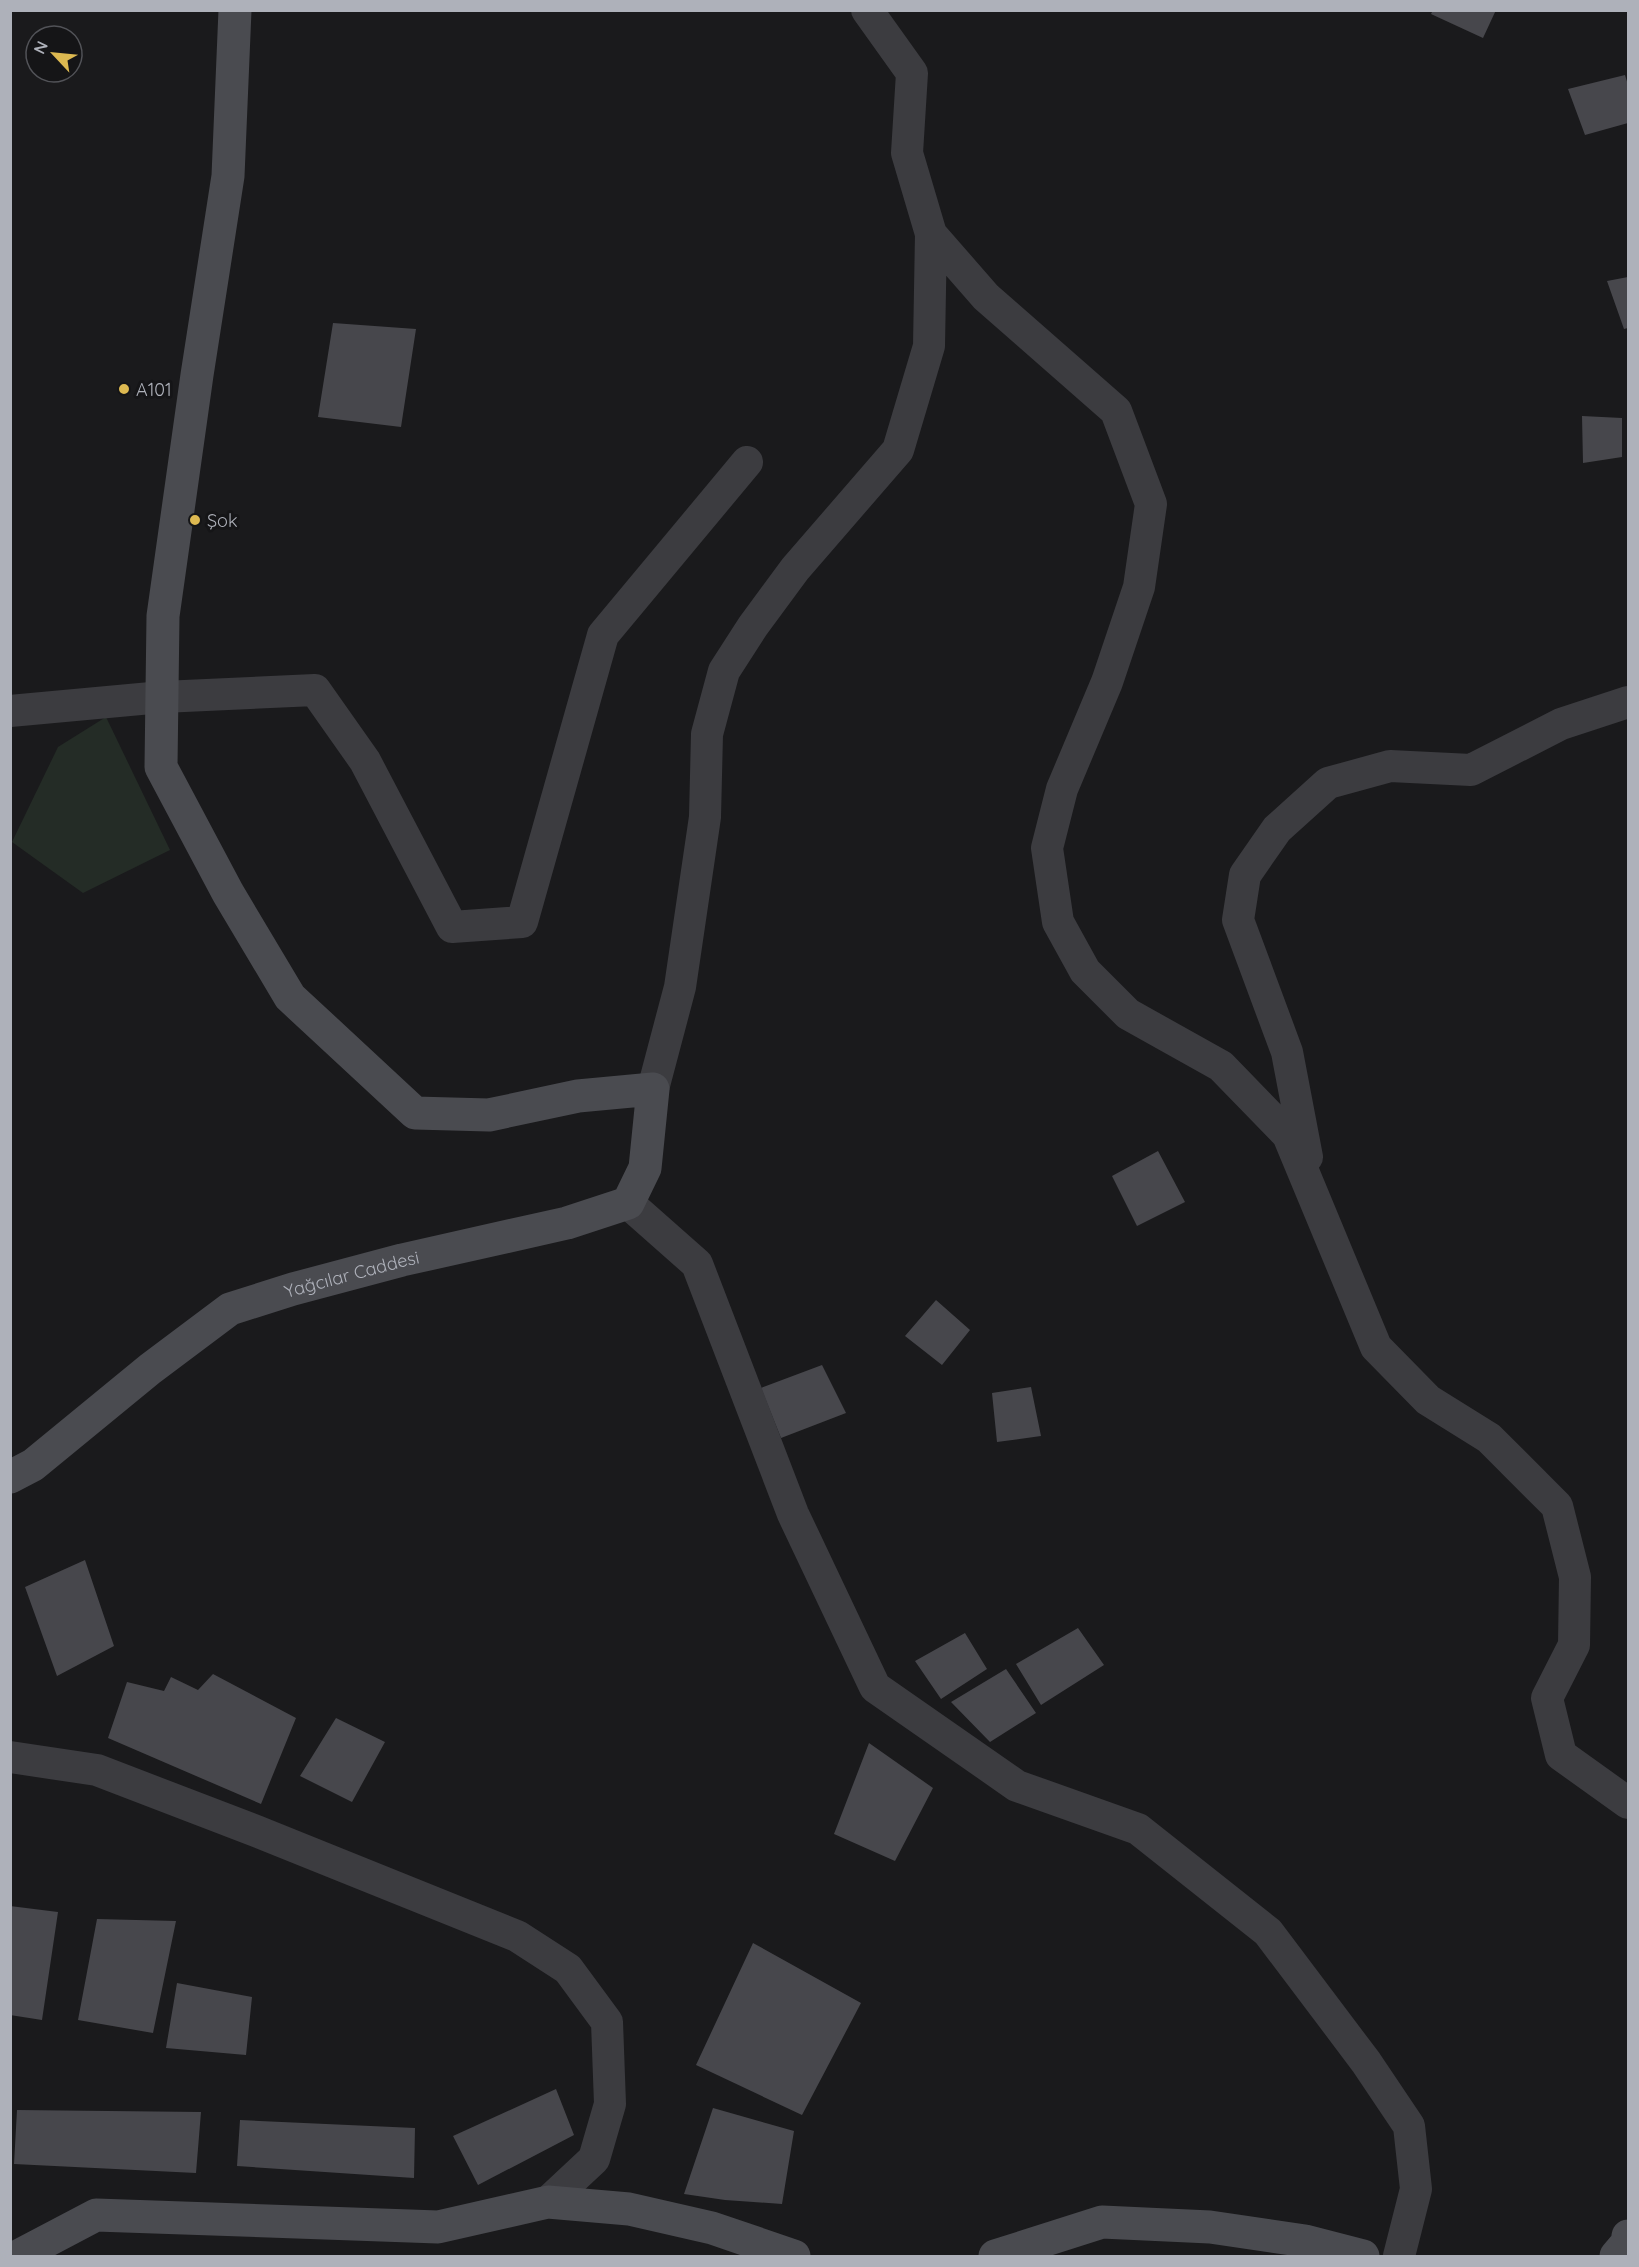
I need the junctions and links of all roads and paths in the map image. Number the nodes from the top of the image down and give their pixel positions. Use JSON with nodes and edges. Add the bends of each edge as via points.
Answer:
{"nodes":[{"id":1,"x":235,"y":10,"type":"edge"},
{"id":2,"x":867,"y":10,"type":"edge"},
{"id":3,"x":931,"y":234,"type":"junction"},
{"id":4,"x":747,"y":462,"type":"dead end"},
{"id":5,"x":162,"y":698,"type":"junction"},
{"id":6,"x":1629,"y":702,"type":"edge"},
{"id":7,"x":10,"y":711,"type":"edge"},
{"id":8,"x":653,"y":1089,"type":"junction"},
{"id":9,"x":628,"y":1203,"type":"junction"},
{"id":10,"x":1317,"y":1205,"type":"junction"},
{"id":11,"x":10,"y":1477,"type":"edge"},
{"id":12,"x":10,"y":1757,"type":"edge"},
{"id":13,"x":1629,"y":1803,"type":"edge"},
{"id":14,"x":548,"y":2202,"type":"junction"},
{"id":15,"x":1629,"y":2236,"type":"edge"},
{"id":16,"x":18,"y":2256,"type":"edge"},
{"id":17,"x":794,"y":2256,"type":"edge"},
{"id":18,"x":995,"y":2256,"type":"edge"},
{"id":19,"x":1363,"y":2256,"type":"edge"},
{"id":20,"x":1399,"y":2256,"type":"edge"},
{"id":21,"x":1616,"y":2256,"type":"edge"}],
"edges":[{"from":1,"to":5,"type":"street","via":[[228,176],[163,616]]},
{"from":2,"to":3,"type":"street","via":[[912,73],[907,153]]},
{"from":3,"to":8,"type":"street","via":[[929,346],[898,450],[795,569],[724,671],[707,734],[705,817],[680,987]]},
{"from":3,"to":10,"type":"street","via":[[986,297],[1116,411],[1151,504],[1139,587],[1107,682],[1062,789],[1047,848],[1058,922],[1085,971],[1128,1014],[1221,1066],[1288,1135]]},
{"from":4,"to":5,"type":"street","via":[[603,635],[522,922],[452,927],[366,761],[315,690]]},
{"from":5,"to":7,"type":"street"},
{"from":5,"to":8,"type":"street","via":[[161,767],[290,997],[415,1113],[489,1115],[578,1096]]},
{"from":6,"to":10,"type":"street","via":[[1561,724],[1471,770],[1390,766],[1328,783],[1276,829],[1245,875],[1238,920],[1287,1052]]},
{"from":8,"to":9,"type":"street","via":[[645,1168]]},
{"from":9,"to":11,"type":"street","name":"Yağcılar Caddesi","via":[[567,1223],[402,1260],[230,1309],[33,1465]]},
{"from":9,"to":20,"type":"street","via":[[697,1264],[793,1514],[875,1687],[1017,1786],[1138,1829],[1268,1932],[1366,2062],[1409,2126],[1416,2189]]},
{"from":10,"to":13,"type":"street","via":[[1376,1347],[1428,1400],[1489,1438],[1557,1506],[1575,1577],[1574,1645],[1547,1698],[1561,1755]]},
{"from":12,"to":14,"type":"street","via":[[97,1770],[517,1936],[568,1969],[607,2022],[610,2104],[594,2159]]},
{"from":14,"to":16,"type":"street","via":[[438,2227],[96,2215]]},
{"from":14,"to":17,"type":"street","via":[[629,2209],[712,2228]]},
{"from":15,"to":21,"type":"street"},
{"from":18,"to":19,"type":"street","via":[[1101,2222],[1210,2227],[1305,2241]]}]}
